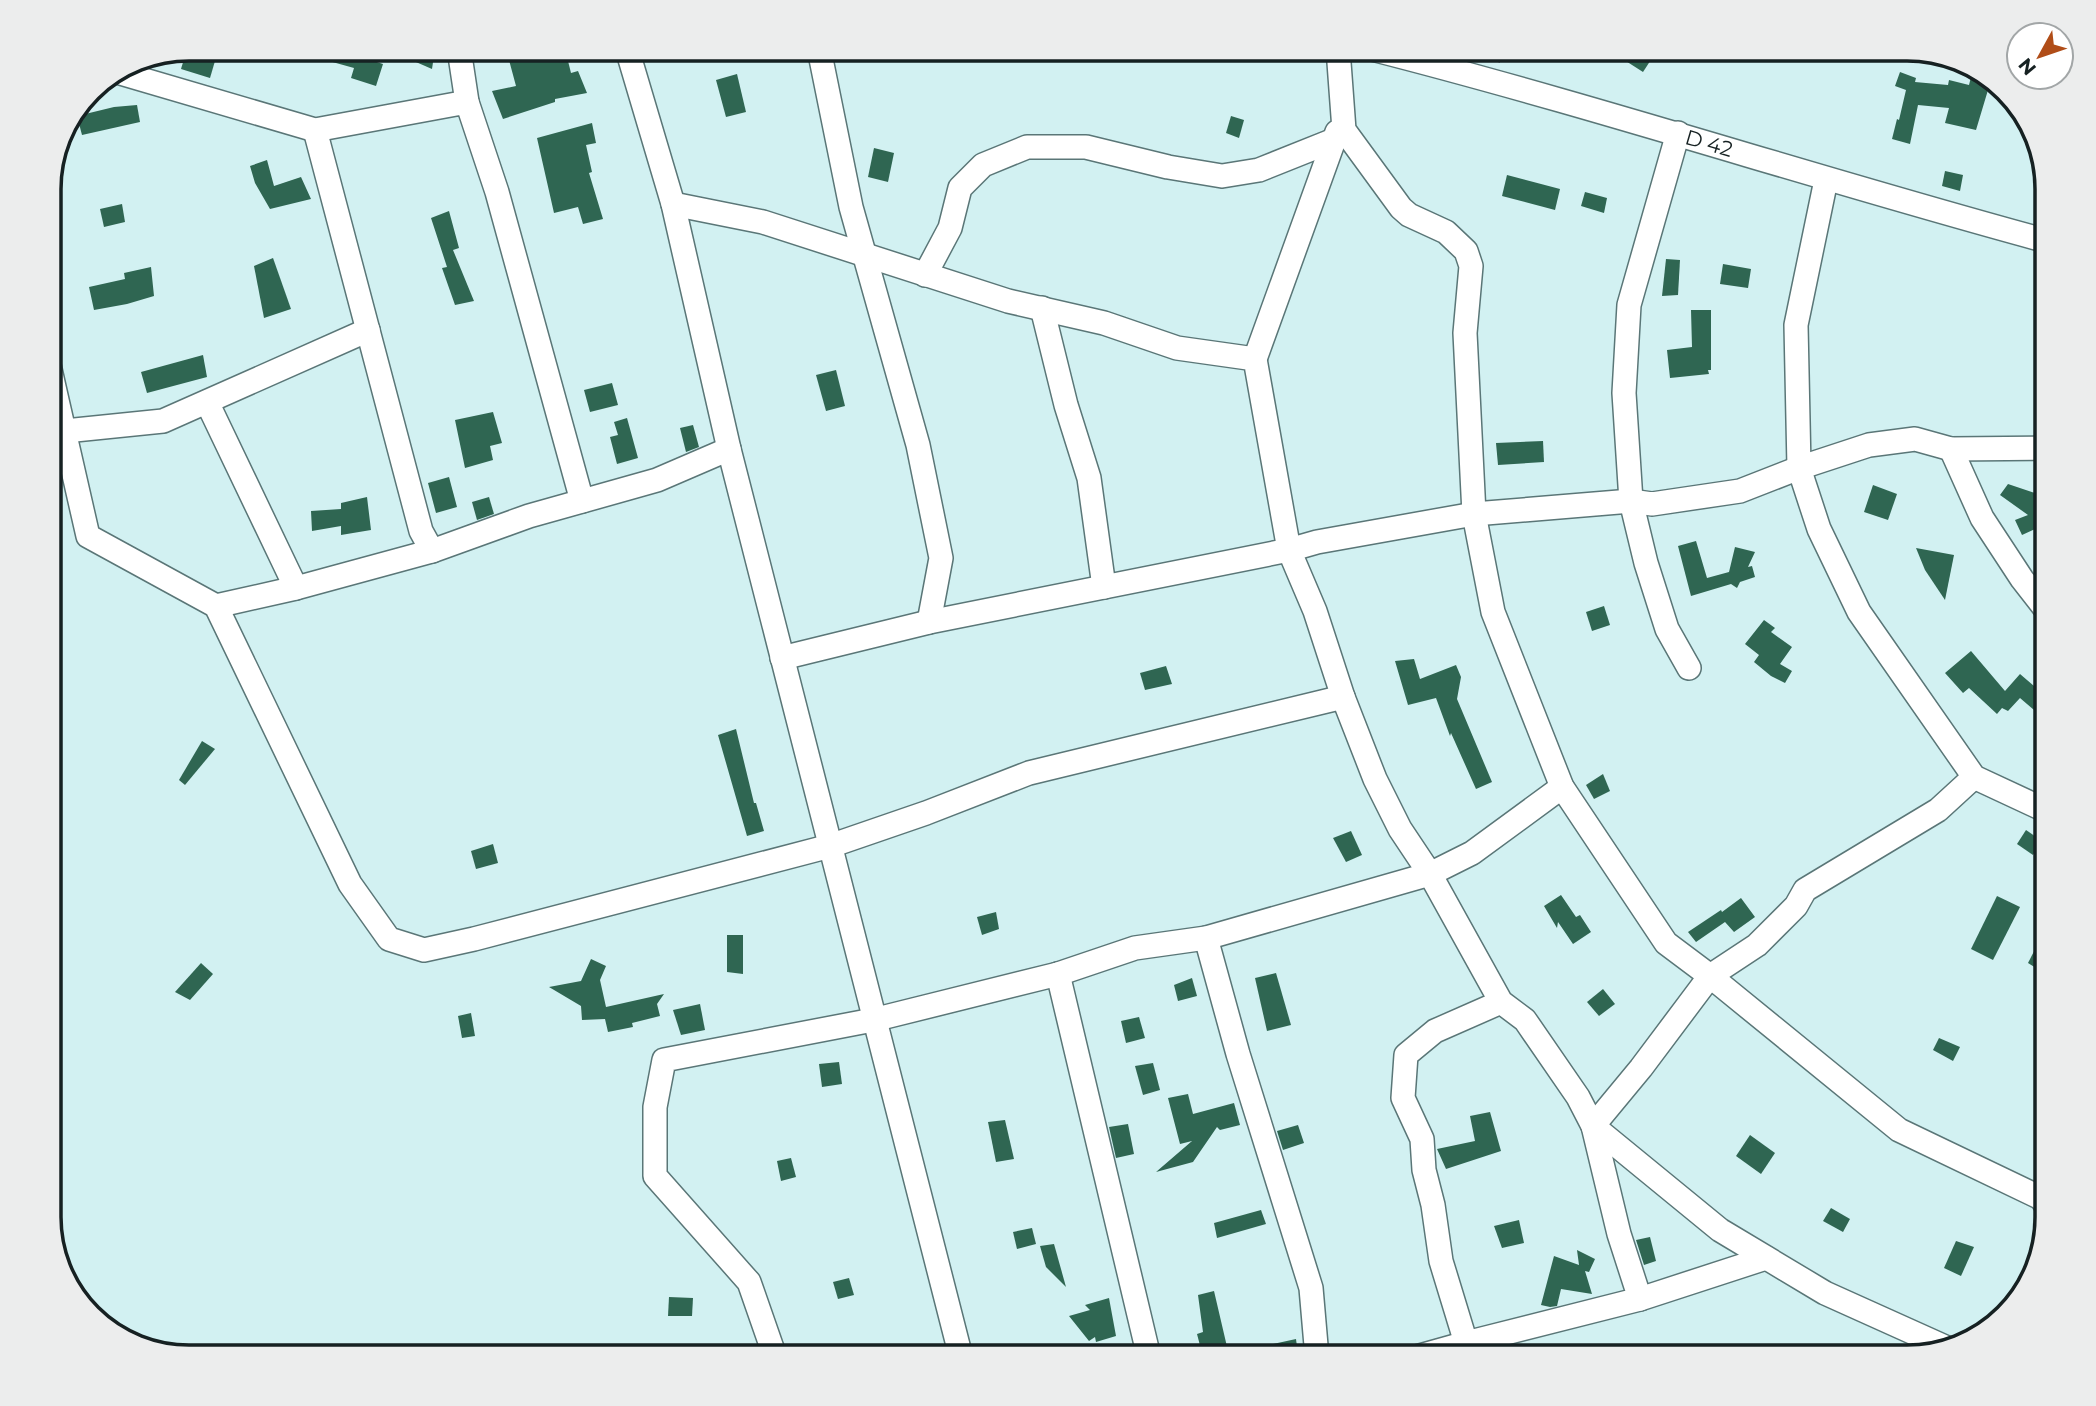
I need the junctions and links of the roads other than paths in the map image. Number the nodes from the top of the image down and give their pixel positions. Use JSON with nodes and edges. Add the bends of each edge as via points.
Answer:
{"nodes":[{"id":1,"x":461,"y":61,"type":"edge"},
{"id":2,"x":631,"y":61,"type":"edge"},
{"id":3,"x":821,"y":61,"type":"edge"},
{"id":4,"x":1339,"y":61,"type":"edge"},
{"id":5,"x":1419,"y":61,"type":"edge"},
{"id":6,"x":130,"y":76,"type":"edge"},
{"id":7,"x":467,"y":102,"type":"junction"},
{"id":8,"x":1342,"y":116,"type":"junction"},
{"id":9,"x":315,"y":130,"type":"junction"},
{"id":10,"x":1678,"y":133,"type":"junction"},
{"id":11,"x":1334,"y":141,"type":"junction"},
{"id":12,"x":1826,"y":180,"type":"junction"},
{"id":13,"x":673,"y":204,"type":"junction"},
{"id":14,"x":2035,"y":238,"type":"edge"},
{"id":15,"x":865,"y":256,"type":"junction"},
{"id":16,"x":925,"y":275,"type":"junction"},
{"id":17,"x":1042,"y":308,"type":"junction"},
{"id":18,"x":368,"y":330,"type":"junction"},
{"id":19,"x":1255,"y":359,"type":"junction"},
{"id":20,"x":207,"y":402,"type":"junction"},
{"id":21,"x":62,"y":419,"type":"edge"},
{"id":22,"x":65,"y":431,"type":"junction"},
{"id":23,"x":2035,"y":448,"type":"edge"},
{"id":24,"x":729,"y":449,"type":"junction"},
{"id":25,"x":1951,"y":449,"type":"junction"},
{"id":26,"x":1799,"y":468,"type":"junction"},
{"id":27,"x":582,"y":501,"type":"junction"},
{"id":28,"x":1631,"y":501,"type":"junction"},
{"id":29,"x":1474,"y":514,"type":"junction"},
{"id":30,"x":1289,"y":550,"type":"junction"},
{"id":31,"x":432,"y":551,"type":"junction"},
{"id":32,"x":1104,"y":587,"type":"junction"},
{"id":33,"x":296,"y":588,"type":"junction"},
{"id":34,"x":2035,"y":596,"type":"edge"},
{"id":35,"x":216,"y":606,"type":"junction"},
{"id":36,"x":929,"y":622,"type":"junction"},
{"id":37,"x":782,"y":657,"type":"junction"},
{"id":38,"x":1689,"y":668,"type":"dead end"},
{"id":39,"x":1343,"y":697,"type":"junction"},
{"id":40,"x":1974,"y":777,"type":"junction"},
{"id":41,"x":1562,"y":787,"type":"junction"},
{"id":42,"x":2035,"y":805,"type":"edge"},
{"id":43,"x":830,"y":846,"type":"junction"},
{"id":44,"x":1430,"y":874,"type":"junction"},
{"id":45,"x":1206,"y":938,"type":"junction"},
{"id":46,"x":1058,"y":974,"type":"junction"},
{"id":47,"x":1710,"y":976,"type":"junction"},
{"id":48,"x":1501,"y":1002,"type":"junction"},
{"id":49,"x":873,"y":1020,"type":"junction"},
{"id":50,"x":1594,"y":1126,"type":"junction"},
{"id":51,"x":2035,"y":1195,"type":"edge"},
{"id":52,"x":1766,"y":1258,"type":"junction"},
{"id":53,"x":1640,"y":1299,"type":"junction"},
{"id":54,"x":1930,"y":1342,"type":"edge"},
{"id":55,"x":771,"y":1345,"type":"edge"},
{"id":56,"x":958,"y":1345,"type":"edge"},
{"id":57,"x":1146,"y":1345,"type":"edge"},
{"id":58,"x":1316,"y":1345,"type":"edge"},
{"id":59,"x":1467,"y":1345,"type":"edge"},
{"id":60,"x":1486,"y":1345,"type":"edge"}],
"edges":[{"from":1,"to":7,"type":"street"},
{"from":2,"to":13,"type":"street"},
{"from":3,"to":15,"type":"street"},
{"from":4,"to":8,"type":"street"},
{"from":5,"to":10,"type":"street","name":"D 42","number":"D 42"},
{"from":6,"to":9,"type":"street"},
{"from":7,"to":9,"type":"street"},
{"from":7,"to":27,"type":"street","via":[[497,192]]},
{"from":8,"to":11,"type":"street"},
{"from":8,"to":29,"type":"street","via":[[1348,138],[1401,208],[1446,232],[1466,251],[1471,266],[1465,333]]},
{"from":9,"to":18,"type":"street"},
{"from":10,"to":12,"type":"street","name":"D 42","number":"D 42"},
{"from":10,"to":28,"type":"street","via":[[1629,305],[1624,393]]},
{"from":11,"to":16,"type":"street","via":[[1259,170],[1222,176],[1086,147],[1027,147],[983,165],[960,188],[950,228]]},
{"from":11,"to":19,"type":"street"},
{"from":12,"to":14,"type":"street","name":"D 42","number":"D 42"},
{"from":12,"to":26,"type":"street","via":[[1796,324]]},
{"from":13,"to":15,"type":"street","via":[[763,222]]},
{"from":13,"to":24,"type":"street"},
{"from":15,"to":16,"type":"street"},
{"from":15,"to":36,"type":"street","via":[[918,445],[941,558]]},
{"from":16,"to":17,"type":"street"},
{"from":17,"to":19,"type":"street","via":[[1177,348]]},
{"from":17,"to":32,"type":"street","via":[[1089,478]]},
{"from":18,"to":20,"type":"street"},
{"from":18,"to":31,"type":"street","via":[[421,531]]},
{"from":19,"to":30,"type":"street"},
{"from":20,"to":22,"type":"street","via":[[163,421]]},
{"from":20,"to":33,"type":"street"},
{"from":21,"to":22,"type":"street"},
{"from":22,"to":35,"type":"street","via":[[88,536]]},
{"from":23,"to":25,"type":"street"},
{"from":24,"to":27,"type":"street","via":[[657,480]]},
{"from":24,"to":37,"type":"street"},
{"from":25,"to":26,"type":"street","via":[[1915,439],[1869,445]]},
{"from":25,"to":34,"type":"street","via":[[1982,518]]},
{"from":26,"to":28,"type":"street","via":[[1740,491],[1652,504]]},
{"from":26,"to":40,"type":"street","via":[[1819,528],[1859,612]]},
{"from":27,"to":31,"type":"street"},
{"from":28,"to":29,"type":"street"},
{"from":28,"to":38,"type":"street","via":[[1667,629]]},
{"from":29,"to":30,"type":"street"},
{"from":29,"to":41,"type":"street","via":[[1493,612]]},
{"from":30,"to":32,"type":"street"},
{"from":30,"to":39,"type":"street"},
{"from":31,"to":33,"type":"street"},
{"from":32,"to":36,"type":"street"},
{"from":33,"to":35,"type":"street"},
{"from":35,"to":43,"type":"street","via":[[350,884],[389,939],[424,950]]},
{"from":36,"to":37,"type":"street"},
{"from":37,"to":43,"type":"street"},
{"from":39,"to":43,"type":"street","via":[[1029,773]]},
{"from":39,"to":44,"type":"street","via":[[1374,779]]},
{"from":40,"to":42,"type":"street"},
{"from":40,"to":47,"type":"street","via":[[1938,810],[1805,890],[1796,906],[1757,946]]},
{"from":41,"to":44,"type":"street","via":[[1472,853]]},
{"from":41,"to":47,"type":"street","via":[[1666,943]]},
{"from":43,"to":49,"type":"street"},
{"from":44,"to":45,"type":"street"},
{"from":44,"to":48,"type":"street"},
{"from":45,"to":46,"type":"street","via":[[1135,948]]},
{"from":45,"to":58,"type":"street","via":[[1311,1288]]},
{"from":46,"to":49,"type":"street"},
{"from":46,"to":57,"type":"street"},
{"from":47,"to":50,"type":"street"},
{"from":47,"to":51,"type":"street","via":[[1899,1130]]},
{"from":48,"to":50,"type":"street","via":[[1525,1020]]},
{"from":48,"to":59,"type":"street","via":[[1435,1031],[1406,1055],[1403,1098],[1422,1139],[1441,1261]]},
{"from":49,"to":55,"type":"street","via":[[664,1060],[655,1107],[655,1176],[749,1282]]},
{"from":49,"to":56,"type":"street"},
{"from":50,"to":52,"type":"street","via":[[1720,1230]]},
{"from":50,"to":53,"type":"street","via":[[1619,1234]]},
{"from":52,"to":53,"type":"street"},
{"from":52,"to":54,"type":"street","via":[[1825,1293]]},
{"from":53,"to":60,"type":"street"}]}
